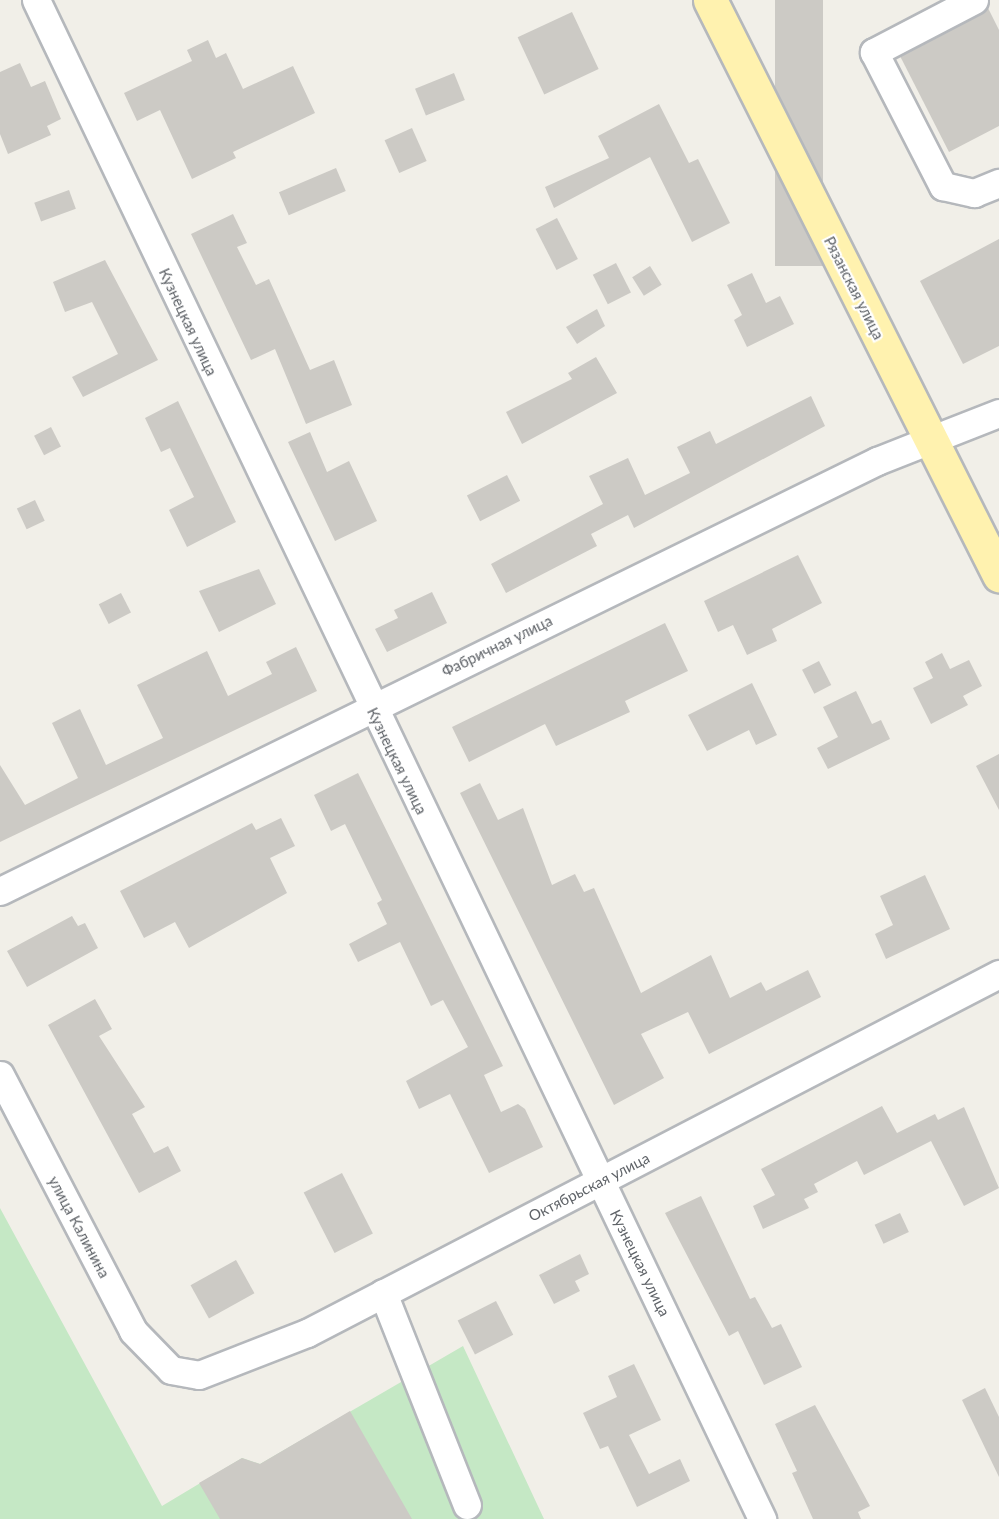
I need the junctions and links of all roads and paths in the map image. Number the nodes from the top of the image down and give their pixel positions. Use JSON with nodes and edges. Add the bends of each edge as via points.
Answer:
{"nodes":[{"id":1,"x":36,"y":0,"type":"edge"},
{"id":2,"x":710,"y":0,"type":"edge"},
{"id":3,"x":974,"y":0,"type":"edge"},
{"id":4,"x":999,"y":183,"type":"edge"},
{"id":5,"x":999,"y":413,"type":"edge"},
{"id":6,"x":932,"y":437,"type":"junction"},
{"id":7,"x":999,"y":575,"type":"edge"},
{"id":8,"x":371,"y":708,"type":"junction"},
{"id":9,"x":0,"y":891,"type":"edge"},
{"id":10,"x":999,"y":974,"type":"edge"},
{"id":11,"x":0,"y":1075,"type":"edge"},
{"id":12,"x":601,"y":1181,"type":"junction"},
{"id":13,"x":383,"y":1293,"type":"junction"},
{"id":14,"x":171,"y":1370,"type":"joint"},
{"id":15,"x":468,"y":1505,"type":"dead end"},
{"id":16,"x":762,"y":1519,"type":"edge"}],
"edges":[{"from":1,"to":8,"type":"street","name":"Кузнецкая улица"},
{"from":2,"to":6,"type":"main road","name":"Рязанская улица"},
{"from":3,"to":4,"type":"street","via":[[874,52],[943,186],[974,193]]},
{"from":5,"to":6,"type":"street","name":"Фабричная улица"},
{"from":6,"to":7,"type":"main road","name":"Рязанская улица"},
{"from":6,"to":8,"type":"street","name":"Фабричная улица"},
{"from":8,"to":9,"type":"street","name":"Фабричная улица"},
{"from":8,"to":12,"type":"street","name":"Кузнецкая улица"},
{"from":10,"to":12,"type":"street","name":"Октябрьская улица"},
{"from":11,"to":14,"type":"street","name":"улица Калинина","via":[[133,1331]]},
{"from":12,"to":13,"type":"street","name":"Октябрьская улица"},
{"from":12,"to":16,"type":"street","name":"Кузнецкая улица"},
{"from":13,"to":14,"type":"street","name":"Октябрьская улица","via":[[241,1363],[199,1375]]},
{"from":13,"to":15,"type":"street"}]}
